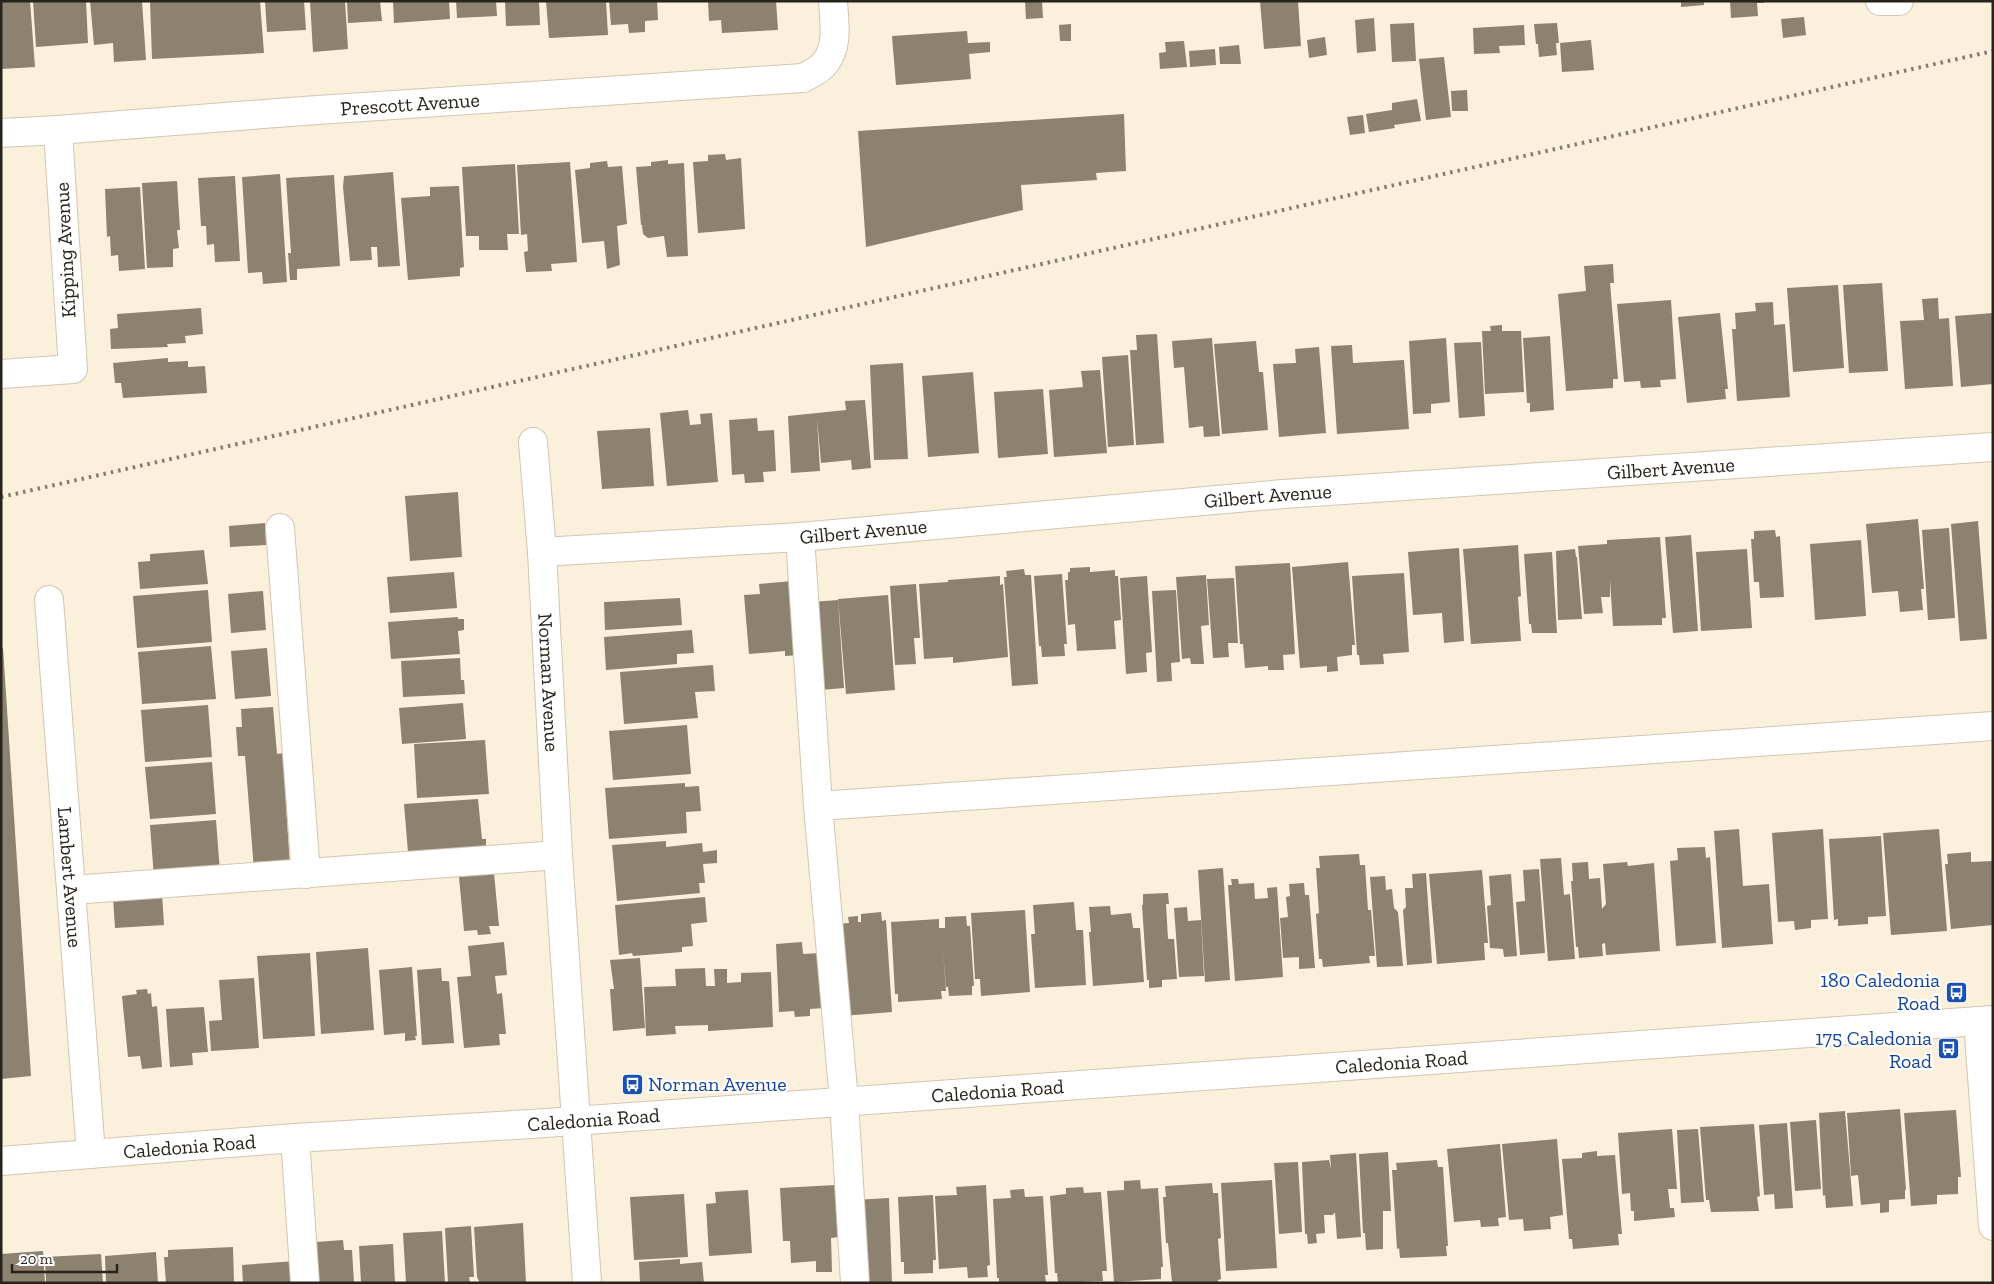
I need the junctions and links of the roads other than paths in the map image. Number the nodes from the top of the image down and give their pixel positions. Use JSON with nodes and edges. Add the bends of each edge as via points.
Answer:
{"nodes":[{"id":1,"x":833,"y":1,"type":"edge"},
{"id":2,"x":1880,"y":1,"type":"edge"},
{"id":3,"x":1899,"y":1,"type":"edge"},
{"id":4,"x":58,"y":130,"type":"junction"},
{"id":5,"x":1,"y":133,"type":"edge"},
{"id":6,"x":1,"y":374,"type":"edge"},
{"id":7,"x":533,"y":442,"type":"dead end"},
{"id":8,"x":1993,"y":447,"type":"edge"},
{"id":9,"x":280,"y":528,"type":"dead end"},
{"id":10,"x":800,"y":537,"type":"junction"},
{"id":11,"x":542,"y":552,"type":"junction"},
{"id":12,"x":49,"y":600,"type":"dead end"},
{"id":13,"x":1993,"y":726,"type":"edge"},
{"id":14,"x":818,"y":806,"type":"junction"},
{"id":15,"x":558,"y":855,"type":"junction"},
{"id":16,"x":306,"y":874,"type":"junction"},
{"id":17,"x":71,"y":890,"type":"junction"},
{"id":18,"x":1985,"y":1021,"type":"edge"},
{"id":19,"x":844,"y":1101,"type":"junction"},
{"id":20,"x":576,"y":1120,"type":"junction"},
{"id":21,"x":295,"y":1138,"type":"junction"},
{"id":22,"x":91,"y":1154,"type":"junction"},
{"id":23,"x":1,"y":1161,"type":"edge"},
{"id":24,"x":1993,"y":1226,"type":"edge"},
{"id":25,"x":304,"y":1283,"type":"edge"},
{"id":26,"x":587,"y":1283,"type":"edge"},
{"id":27,"x":855,"y":1283,"type":"edge"}],
"edges":[{"from":1,"to":4,"type":"street","name":"Prescott Avenue","via":[[833,47],[826,62],[802,78]]},
{"from":2,"to":3,"type":"street"},
{"from":4,"to":5,"type":"street","name":"Prescott Avenue"},
{"from":4,"to":6,"type":"street","name":"Kipping Avenue","via":[[73,369]]},
{"from":7,"to":11,"type":"street","name":"Norman Avenue"},
{"from":8,"to":10,"type":"street","name":"Gilbert Avenue","via":[[1283,494]]},
{"from":9,"to":16,"type":"street"},
{"from":10,"to":11,"type":"street","name":"Gilbert Avenue"},
{"from":10,"to":14,"type":"street"},
{"from":11,"to":15,"type":"street","name":"Norman Avenue"},
{"from":12,"to":17,"type":"street","name":"Lambert Avenue"},
{"from":13,"to":14,"type":"street"},
{"from":14,"to":19,"type":"street"},
{"from":15,"to":16,"type":"street"},
{"from":15,"to":20,"type":"street","name":"Norman Avenue"},
{"from":16,"to":17,"type":"street"},
{"from":17,"to":22,"type":"street","name":"Lambert Avenue"},
{"from":18,"to":19,"type":"street","name":"Caledonia Road"},
{"from":18,"to":24,"type":"street"},
{"from":19,"to":20,"type":"street","name":"Caledonia Road"},
{"from":19,"to":27,"type":"street"},
{"from":20,"to":21,"type":"street","name":"Caledonia Road"},
{"from":20,"to":26,"type":"street","name":"Norman Avenue"},
{"from":21,"to":22,"type":"street","name":"Caledonia Road"},
{"from":21,"to":25,"type":"street"},
{"from":22,"to":23,"type":"street","name":"Caledonia Road"}]}
